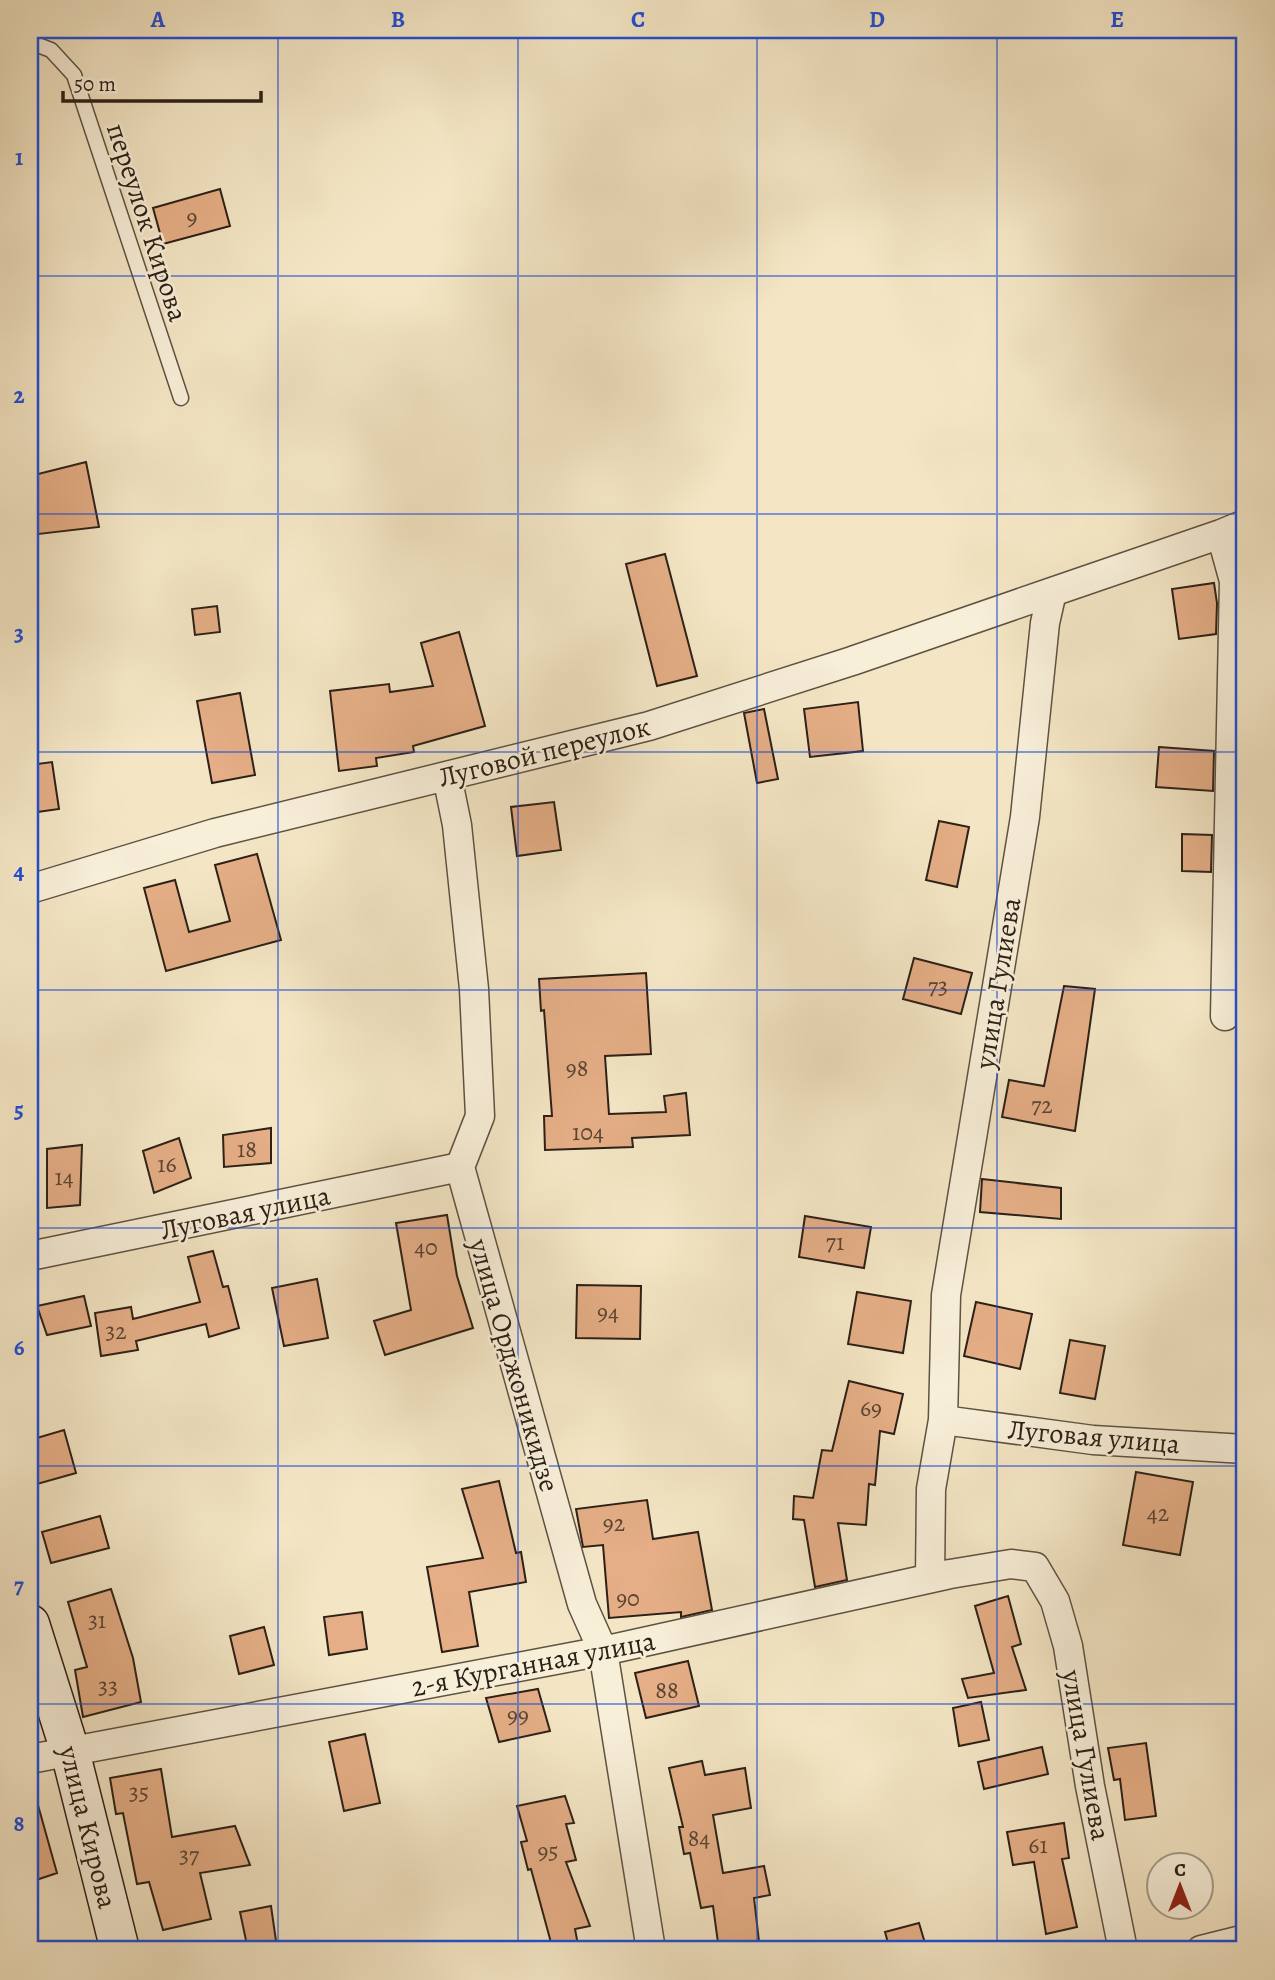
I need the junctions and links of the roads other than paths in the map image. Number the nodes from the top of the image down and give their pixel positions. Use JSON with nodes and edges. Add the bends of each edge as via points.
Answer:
{"nodes":[{"id":1,"x":30,"y":42,"type":"edge"},
{"id":2,"x":181,"y":398,"type":"dead end"},
{"id":3,"x":1233,"y":529,"type":"edge"},
{"id":4,"x":1052,"y":592,"type":"junction"},
{"id":5,"x":447,"y":776,"type":"junction"},
{"id":6,"x":30,"y":889,"type":"edge"},
{"id":7,"x":1225,"y":1016,"type":"dead end"},
{"id":8,"x":460,"y":1167,"type":"junction"},
{"id":9,"x":30,"y":1256,"type":"edge"},
{"id":10,"x":943,"y":1420,"type":"junction"},
{"id":11,"x":1245,"y":1449,"type":"edge"},
{"id":12,"x":1035,"y":1567,"type":"joint"},
{"id":13,"x":930,"y":1578,"type":"junction"},
{"id":14,"x":30,"y":1624,"type":"edge"},
{"id":15,"x":603,"y":1651,"type":"junction"},
{"id":16,"x":70,"y":1751,"type":"junction"},
{"id":17,"x":30,"y":1759,"type":"edge"},
{"id":18,"x":1245,"y":1938,"type":"edge"},
{"id":19,"x":120,"y":1950,"type":"edge"},
{"id":20,"x":651,"y":1950,"type":"edge"},
{"id":21,"x":1123,"y":1950,"type":"edge"},
{"id":22,"x":1201,"y":1950,"type":"edge"}],
"edges":[{"from":1,"to":2,"type":"lane","name":"переулок Кирова","via":[[51,50],[74,75]]},
{"from":3,"to":4,"type":"street"},
{"from":3,"to":7,"type":"street"},
{"from":4,"to":5,"type":"street","name":"Луговой переулок","via":[[649,726]]},
{"from":4,"to":10,"type":"street","name":"улица Гулиева","via":[[1025,817],[946,1295]]},
{"from":5,"to":6,"type":"street","name":"Луговой переулок","via":[[215,833]]},
{"from":5,"to":8,"type":"street","via":[[457,825],[474,989],[480,1116]]},
{"from":8,"to":9,"type":"street","name":"Луговая улица"},
{"from":8,"to":15,"type":"street","name":"улица Орджоникидзе","via":[[582,1604]]},
{"from":10,"to":11,"type":"street","name":"Луговая улица","via":[[1093,1440]]},
{"from":10,"to":13,"type":"street","name":"улица Гулиева","via":[[931,1489]]},
{"from":12,"to":13,"type":"street","name":"2-я Курганная улица","via":[[1011,1563]]},
{"from":12,"to":21,"type":"street","name":"улица Гулиева","via":[[1055,1601],[1068,1646]]},
{"from":13,"to":15,"type":"street","name":"2-я Курганная улица"},
{"from":14,"to":16,"type":"street","name":"улица Кирова"},
{"from":15,"to":16,"type":"street","name":"2-я Курганная улица"},
{"from":15,"to":20,"type":"street","name":"улица Орджоникидзе"},
{"from":16,"to":17,"type":"street","name":"2-я Курганная улица"},
{"from":16,"to":19,"type":"street","name":"улица Кирова"},
{"from":18,"to":22,"type":"street"}]}
